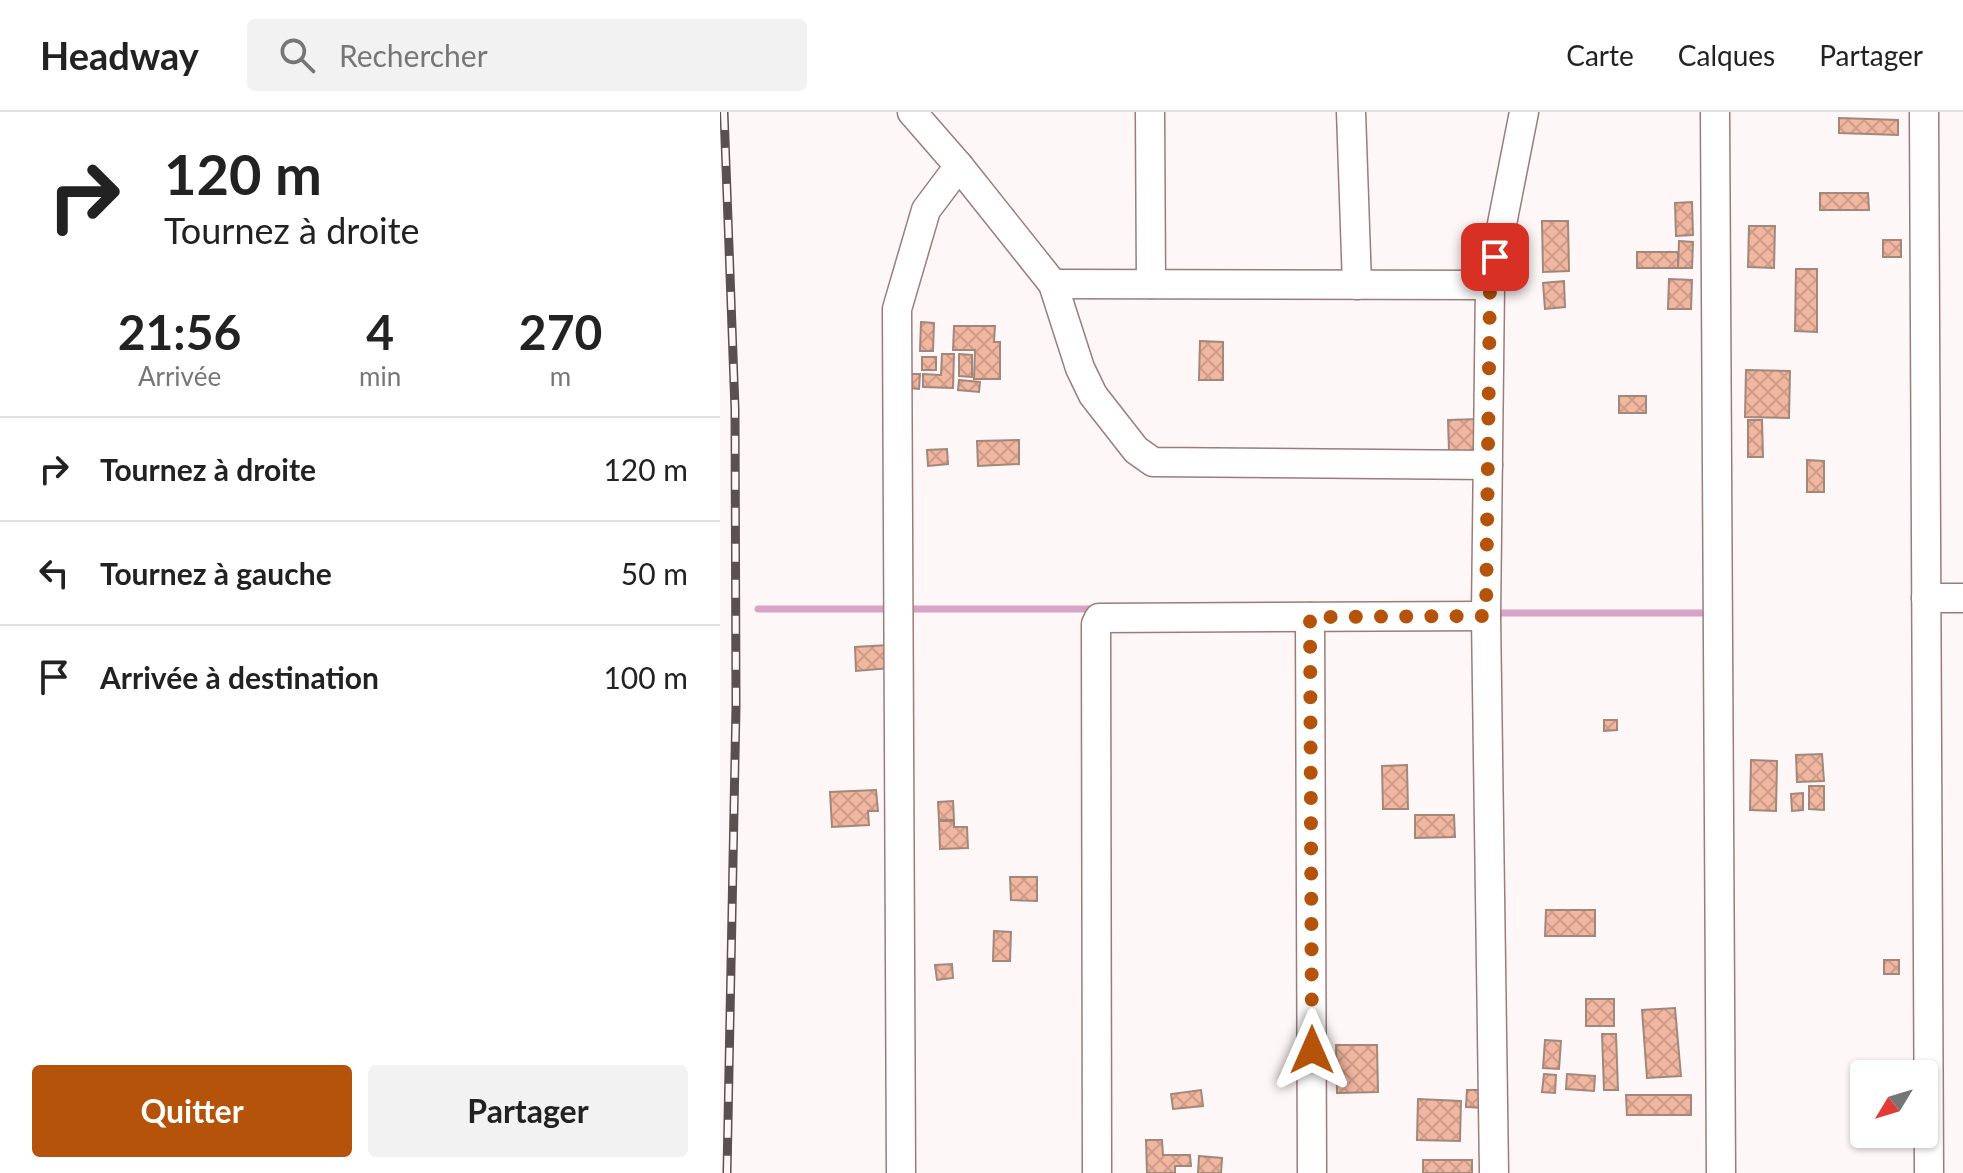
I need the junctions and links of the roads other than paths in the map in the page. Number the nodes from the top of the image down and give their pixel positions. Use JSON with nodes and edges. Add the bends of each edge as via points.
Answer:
{"nodes":[{"id":1,"x":912,"y":112,"type":"edge"},
{"id":2,"x":1150,"y":112,"type":"edge"},
{"id":3,"x":1351,"y":112,"type":"edge"},
{"id":4,"x":1524,"y":112,"type":"edge"},
{"id":5,"x":1715,"y":112,"type":"edge"},
{"id":6,"x":1924,"y":112,"type":"edge"},
{"id":7,"x":959,"y":166,"type":"junction"},
{"id":8,"x":1053,"y":284,"type":"junction"},
{"id":9,"x":1151,"y":284,"type":"junction"},
{"id":10,"x":1357,"y":285,"type":"junction"},
{"id":11,"x":1490,"y":285,"type":"junction"},
{"id":12,"x":1488,"y":465,"type":"junction"},
{"id":13,"x":1926,"y":598,"type":"junction"},
{"id":14,"x":1963,"y":598,"type":"edge"},
{"id":15,"x":1486,"y":616,"type":"junction"},
{"id":16,"x":1310,"y":617,"type":"junction"},
{"id":17,"x":901,"y":1173,"type":"edge"},
{"id":18,"x":1097,"y":1173,"type":"edge"},
{"id":19,"x":1312,"y":1173,"type":"edge"},
{"id":20,"x":1494,"y":1173,"type":"edge"},
{"id":21,"x":1721,"y":1173,"type":"edge"},
{"id":22,"x":1929,"y":1173,"type":"edge"}],
"edges":[{"from":1,"to":7,"type":"street"},
{"from":2,"to":9,"type":"street"},
{"from":3,"to":10,"type":"street"},
{"from":4,"to":11,"type":"street"},
{"from":5,"to":21,"type":"street"},
{"from":6,"to":13,"type":"street"},
{"from":7,"to":8,"type":"street"},
{"from":7,"to":17,"type":"street","via":[[926,210],[897,309]]},
{"from":8,"to":9,"type":"street"},
{"from":8,"to":12,"type":"street","via":[[1093,395],[1136,450],[1153,462]]},
{"from":9,"to":10,"type":"street"},
{"from":10,"to":11,"type":"street"},
{"from":11,"to":12,"type":"street"},
{"from":12,"to":15,"type":"street"},
{"from":13,"to":14,"type":"street"},
{"from":13,"to":22,"type":"street"},
{"from":15,"to":16,"type":"street"},
{"from":15,"to":20,"type":"street"},
{"from":16,"to":18,"type":"street","via":[[1099,618],[1096,624]]},
{"from":16,"to":19,"type":"street"}]}
